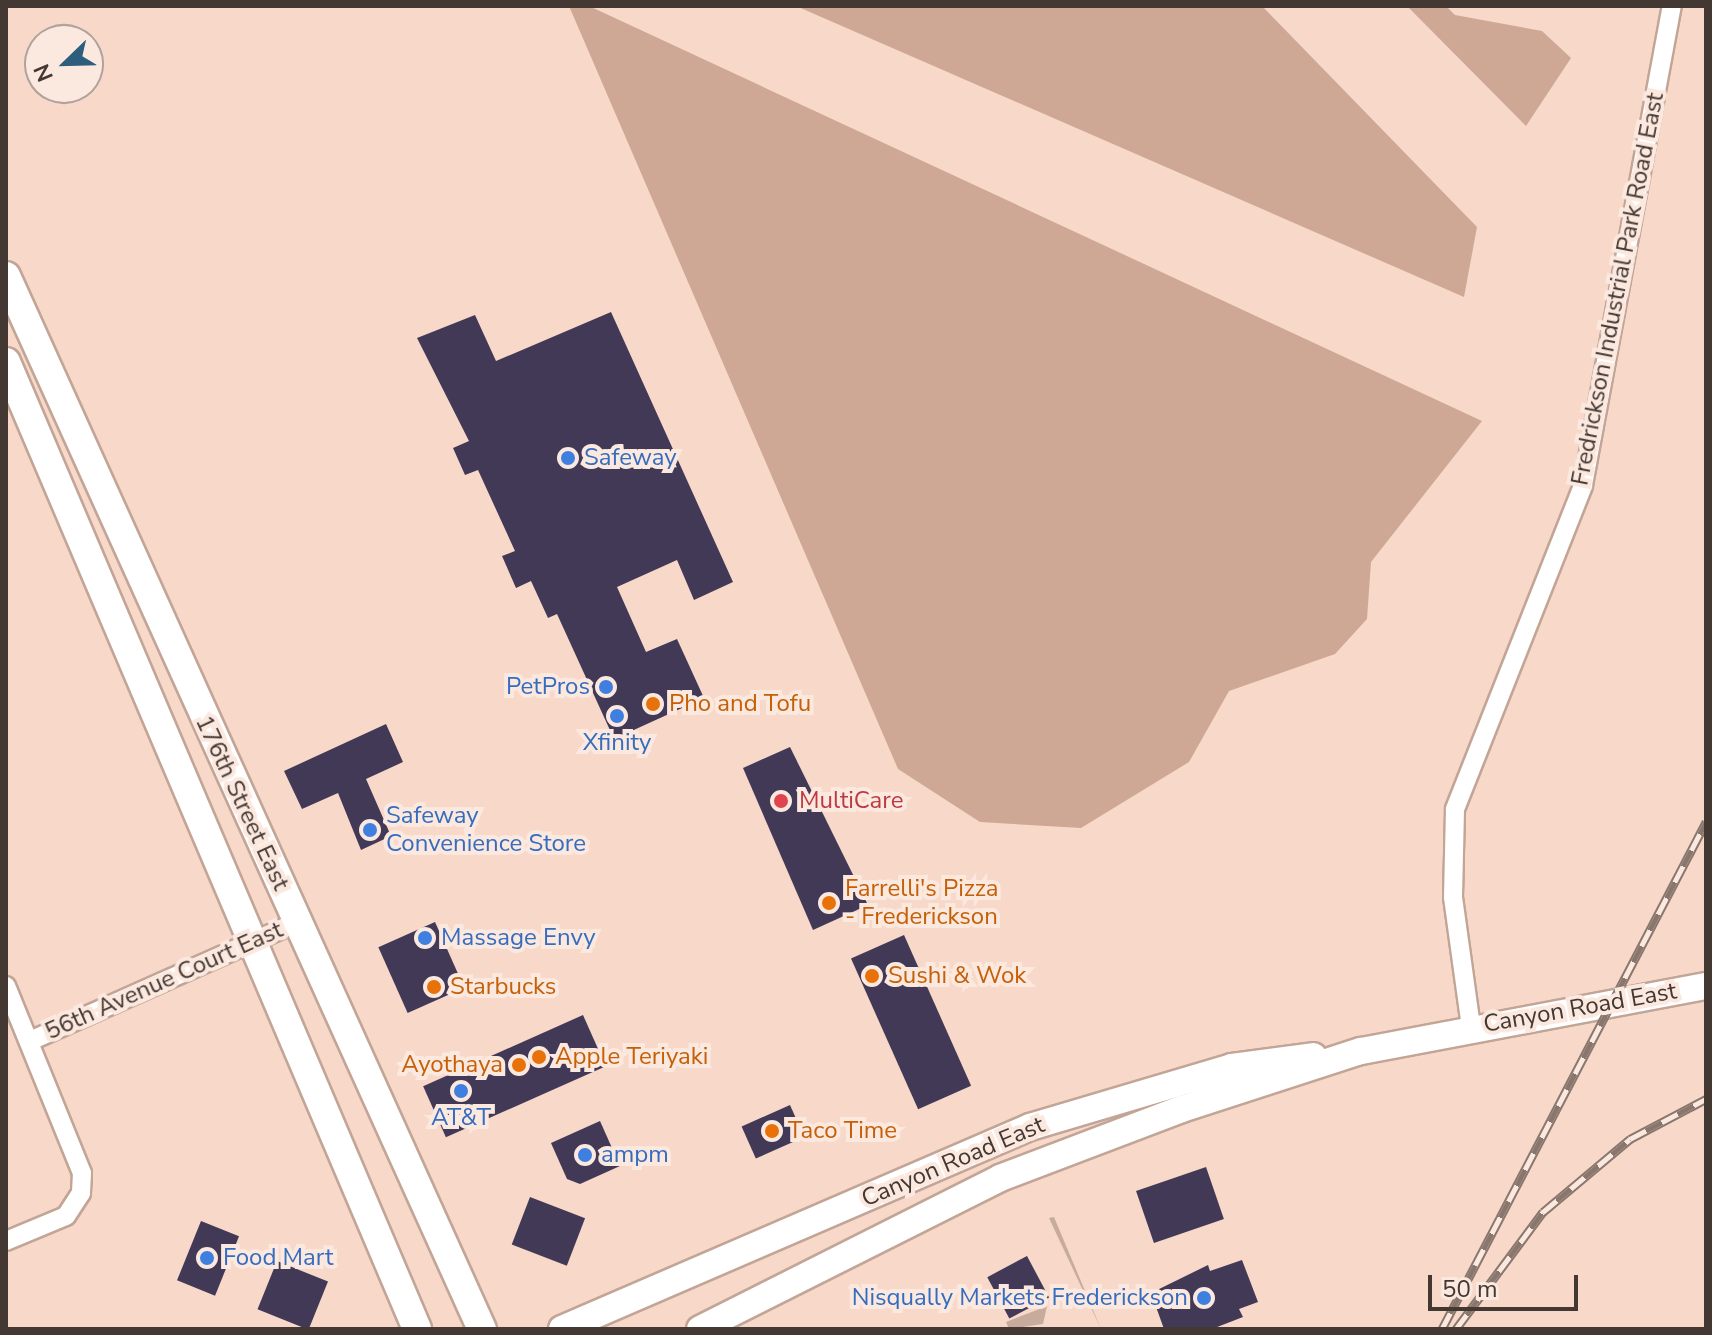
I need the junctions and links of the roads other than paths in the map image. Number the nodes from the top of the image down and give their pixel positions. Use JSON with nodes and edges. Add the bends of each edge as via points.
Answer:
{"nodes":[{"id":1,"x":1672,"y":6,"type":"edge"},
{"id":2,"x":6,"y":276,"type":"edge"},
{"id":3,"x":6,"y":362,"type":"edge"},
{"id":4,"x":297,"y":922,"type":"junction"},
{"id":5,"x":257,"y":940,"type":"junction"},
{"id":6,"x":6,"y":986,"type":"edge"},
{"id":7,"x":1706,"y":986,"type":"edge"},
{"id":8,"x":1471,"y":1027,"type":"junction"},
{"id":9,"x":30,"y":1041,"type":"junction"},
{"id":10,"x":1361,"y":1051,"type":"junction"},
{"id":11,"x":6,"y":1241,"type":"edge"},
{"id":12,"x":417,"y":1329,"type":"edge"},
{"id":13,"x":482,"y":1329,"type":"edge"},
{"id":14,"x":562,"y":1329,"type":"edge"},
{"id":15,"x":700,"y":1329,"type":"edge"}],
"edges":[{"from":1,"to":8,"type":"street","name":"Fredrickson Industrial Park Road East","via":[[1583,485],[1455,809],[1453,897]]},
{"from":2,"to":4,"type":"main road","name":"176th Street East"},
{"from":3,"to":5,"type":"main road","name":"176th Street East"},
{"from":4,"to":5,"type":"street","name":"56th Avenue Court East"},
{"from":4,"to":13,"type":"main road","name":"176th Street East"},
{"from":5,"to":9,"type":"street","name":"56th Avenue Court East"},
{"from":5,"to":12,"type":"main road","name":"176th Street East"},
{"from":6,"to":9,"type":"street"},
{"from":7,"to":8,"type":"main road","name":"Canyon Road East"},
{"from":8,"to":10,"type":"main road","name":"Canyon Road East"},
{"from":9,"to":11,"type":"street","via":[[82,1173],[81,1193],[66,1216]]},
{"from":10,"to":14,"type":"main road","name":"Canyon Road East","via":[[1232,1067],[1030,1127]]},
{"from":10,"to":15,"type":"main road","name":"Canyon Road East","via":[[1000,1178]]}]}
